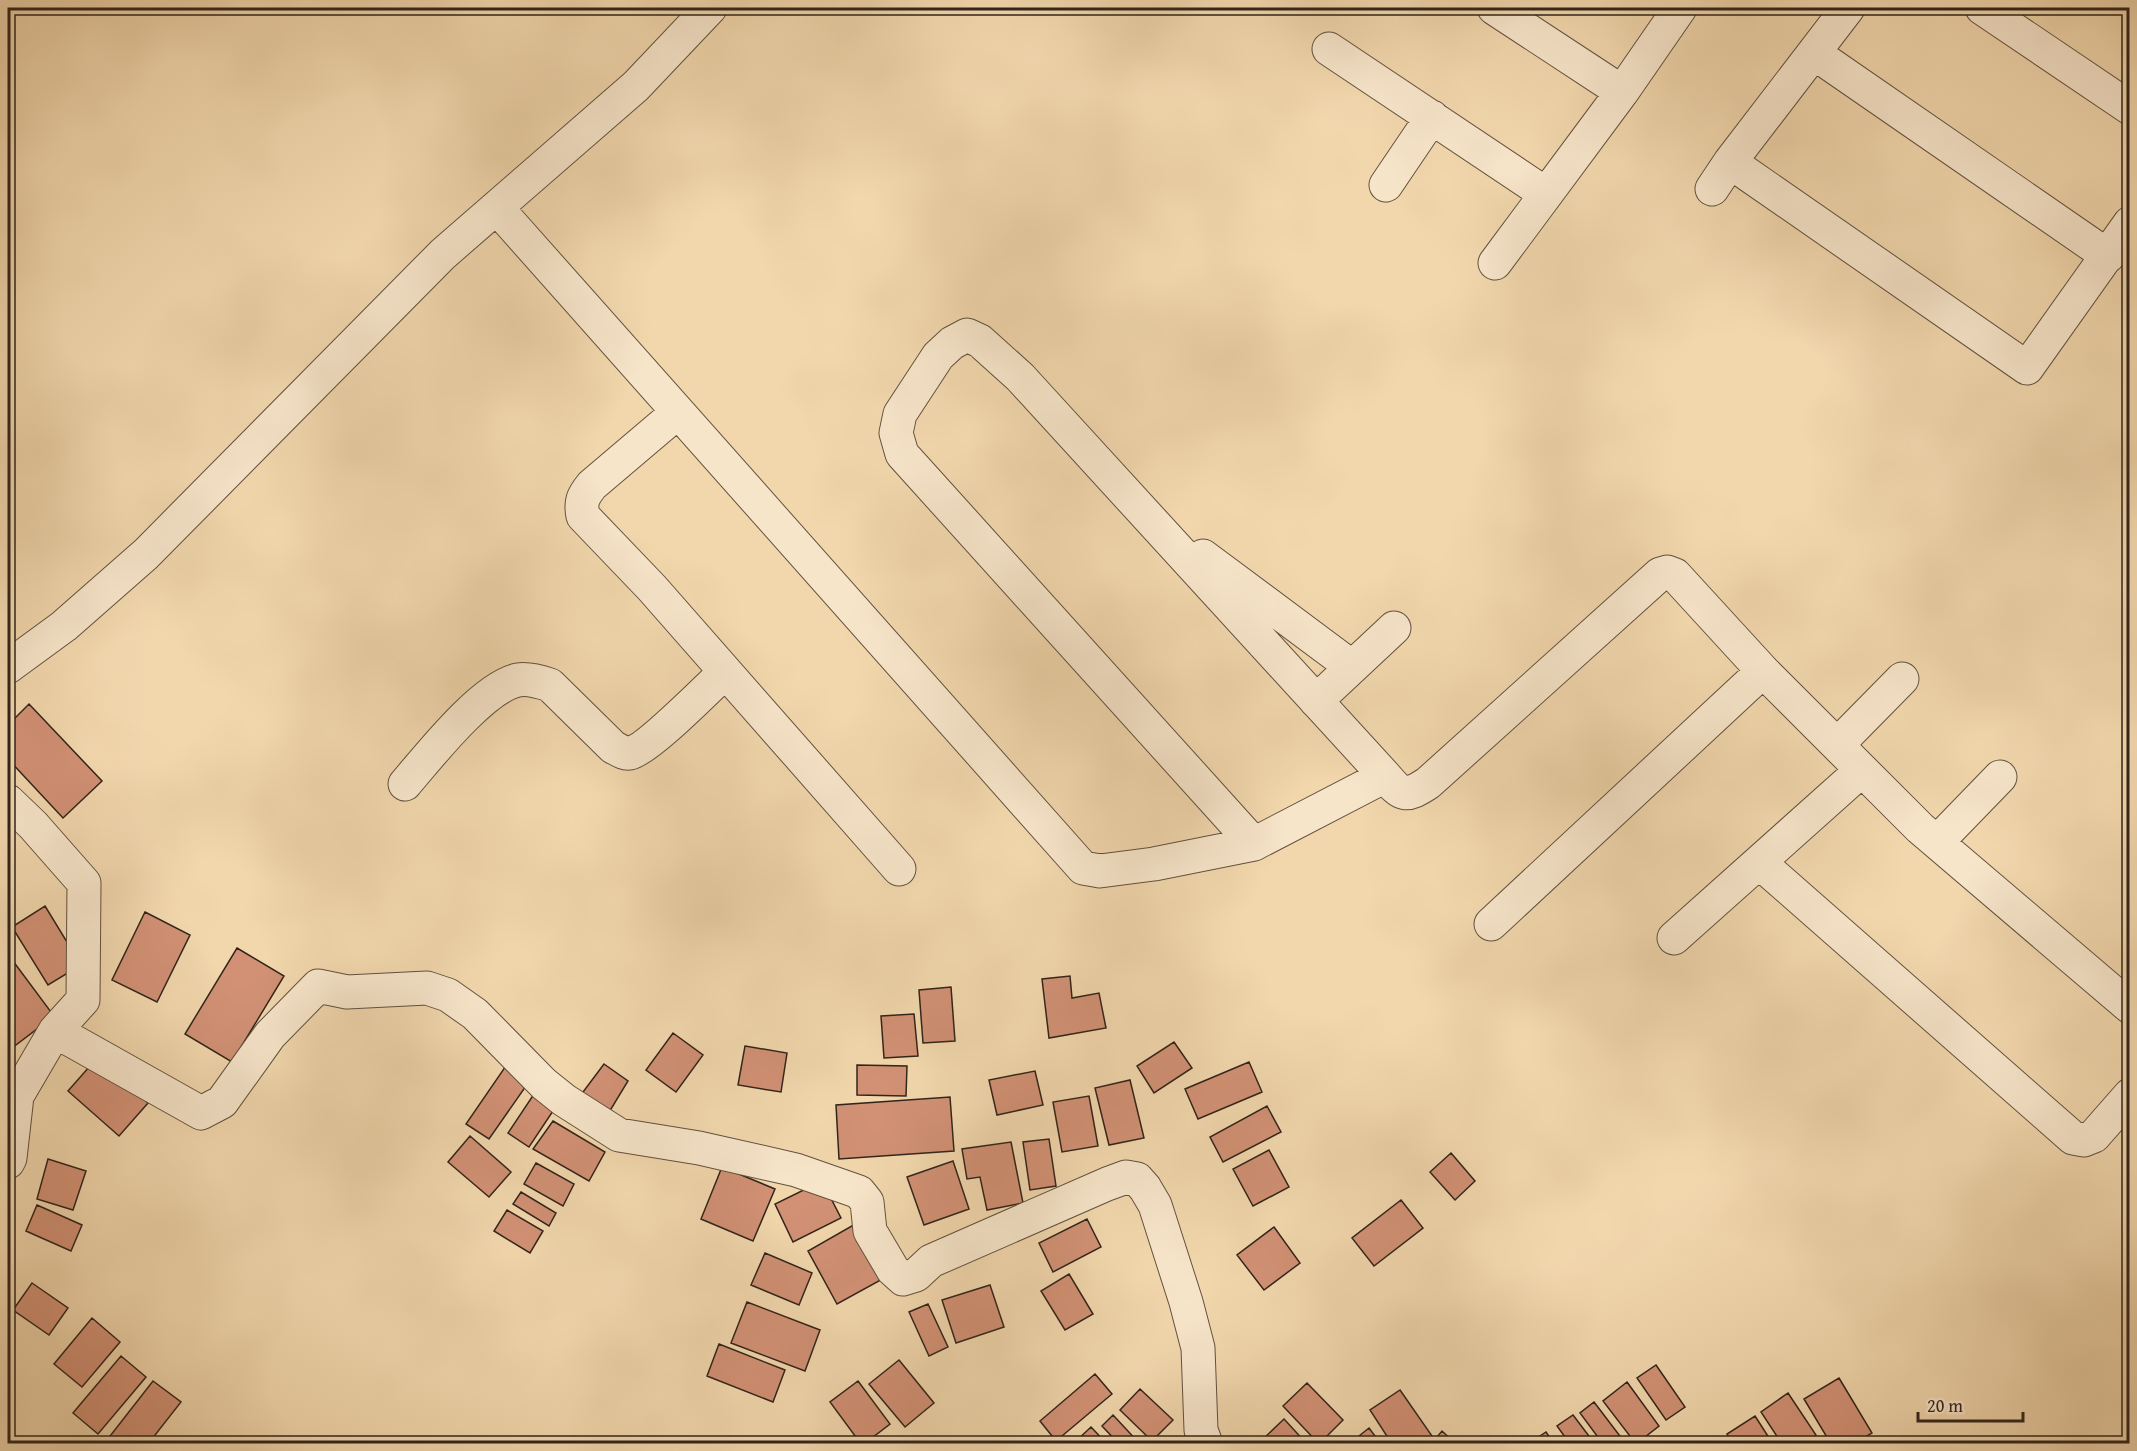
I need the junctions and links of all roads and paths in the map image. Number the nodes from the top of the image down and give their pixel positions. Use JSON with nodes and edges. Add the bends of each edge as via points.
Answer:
{"nodes":[{"id":1,"x":710,"y":8,"type":"edge"},
{"id":2,"x":1494,"y":8,"type":"edge"},
{"id":3,"x":1680,"y":8,"type":"edge"},
{"id":4,"x":1848,"y":8,"type":"edge"},
{"id":5,"x":1982,"y":8,"type":"edge"},
{"id":6,"x":1329,"y":49,"type":"dead end"},
{"id":7,"x":1814,"y":53,"type":"junction"},
{"id":8,"x":1622,"y":92,"type":"junction"},
{"id":9,"x":2130,"y":108,"type":"edge"},
{"id":10,"x":1432,"y":117,"type":"junction"},
{"id":11,"x":1730,"y":162,"type":"junction"},
{"id":12,"x":1386,"y":185,"type":"dead end"},
{"id":13,"x":1712,"y":189,"type":"dead end"},
{"id":14,"x":1546,"y":194,"type":"junction"},
{"id":15,"x":497,"y":208,"type":"junction"},
{"id":16,"x":2130,"y":223,"type":"edge"},
{"id":17,"x":2108,"y":256,"type":"junction"},
{"id":18,"x":1495,"y":264,"type":"dead end"},
{"id":19,"x":678,"y":412,"type":"junction"},
{"id":20,"x":1139,"y":508,"type":"junction"},
{"id":21,"x":1394,"y":628,"type":"dead end"},
{"id":22,"x":8,"y":667,"type":"edge"},
{"id":23,"x":1352,"y":667,"type":"junction"},
{"id":24,"x":1763,"y":671,"type":"junction"},
{"id":25,"x":725,"y":672,"type":"junction"},
{"id":26,"x":1902,"y":679,"type":"dead end"},
{"id":27,"x":1316,"y":701,"type":"junction"},
{"id":28,"x":1837,"y":745,"type":"junction"},
{"id":29,"x":1863,"y":771,"type":"junction"},
{"id":30,"x":1385,"y":776,"type":"junction"},
{"id":31,"x":2000,"y":777,"type":"dead end"},
{"id":32,"x":405,"y":784,"type":"dead end"},
{"id":33,"x":8,"y":801,"type":"edge"},
{"id":34,"x":1937,"y":842,"type":"junction"},
{"id":35,"x":1254,"y":844,"type":"junction"},
{"id":36,"x":1760,"y":863,"type":"junction"},
{"id":37,"x":899,"y":869,"type":"dead end"},
{"id":38,"x":1491,"y":924,"type":"dead end"},
{"id":39,"x":1674,"y":938,"type":"dead end"},
{"id":40,"x":2130,"y":1007,"type":"edge"},
{"id":41,"x":55,"y":1031,"type":"junction"},
{"id":42,"x":2130,"y":1095,"type":"edge"},
{"id":43,"x":8,"y":1162,"type":"edge"},
{"id":44,"x":1206,"y":1443,"type":"edge"}],
"edges":[{"from":1,"to":15,"type":"street","via":[[636,86]]},
{"from":2,"to":8,"type":"street"},
{"from":3,"to":8,"type":"street"},
{"from":4,"to":7,"type":"street"},
{"from":5,"to":9,"type":"street"},
{"from":6,"to":10,"type":"street"},
{"from":7,"to":11,"type":"street"},
{"from":7,"to":17,"type":"street"},
{"from":8,"to":14,"type":"street"},
{"from":10,"to":12,"type":"street"},
{"from":10,"to":14,"type":"street"},
{"from":11,"to":13,"type":"street"},
{"from":11,"to":17,"type":"street","via":[[2027,368]]},
{"from":14,"to":18,"type":"street"},
{"from":15,"to":19,"type":"street"},
{"from":15,"to":22,"type":"street","via":[[435,263],[146,554],[64,626]]},
{"from":16,"to":17,"type":"street"},
{"from":19,"to":25,"type":"street","via":[[592,485],[583,496],[581,507],[583,516]]},
{"from":19,"to":35,"type":"street","via":[[1083,868],[1100,871],[1154,864]]},
{"from":20,"to":23,"type":"street"},
{"from":20,"to":27,"type":"street"},
{"from":20,"to":35,"type":"street","via":[[1020,377],[980,341],[967,335],[952,342],[938,356],[900,414],[896,433],[902,454]]},
{"from":21,"to":23,"type":"street"},
{"from":23,"to":27,"type":"street"},
{"from":24,"to":28,"type":"street"},
{"from":24,"to":30,"type":"street","via":[[1675,575],[1667,572],[1660,574],[1428,783],[1404,794]]},
{"from":24,"to":38,"type":"street"},
{"from":25,"to":32,"type":"street","via":[[632,753],[613,747],[550,685],[518,680],[473,707]]},
{"from":25,"to":37,"type":"street"},
{"from":26,"to":28,"type":"street"},
{"from":27,"to":30,"type":"street"},
{"from":28,"to":29,"type":"street"},
{"from":29,"to":34,"type":"street"},
{"from":29,"to":36,"type":"street"},
{"from":30,"to":35,"type":"street"},
{"from":31,"to":34,"type":"street"},
{"from":33,"to":41,"type":"street","via":[[84,883],[83,1000]]},
{"from":34,"to":40,"type":"street"},
{"from":36,"to":39,"type":"street"},
{"from":36,"to":42,"type":"street","via":[[2073,1138],[2084,1140],[2094,1136]]},
{"from":41,"to":43,"type":"street","via":[[17,1096]]},
{"from":41,"to":44,"type":"street","via":[[201,1113],[222,1102],[270,1035],[318,986],[347,992],[427,988],[438,991],[475,1014],[564,1100],[619,1135],[796,1170],[859,1192],[867,1202],[870,1231],[893,1270],[903,1279],[916,1275],[931,1261],[1131,1177],[1142,1183],[1155,1205],[1186,1302],[1198,1348],[1201,1430]]}]}
